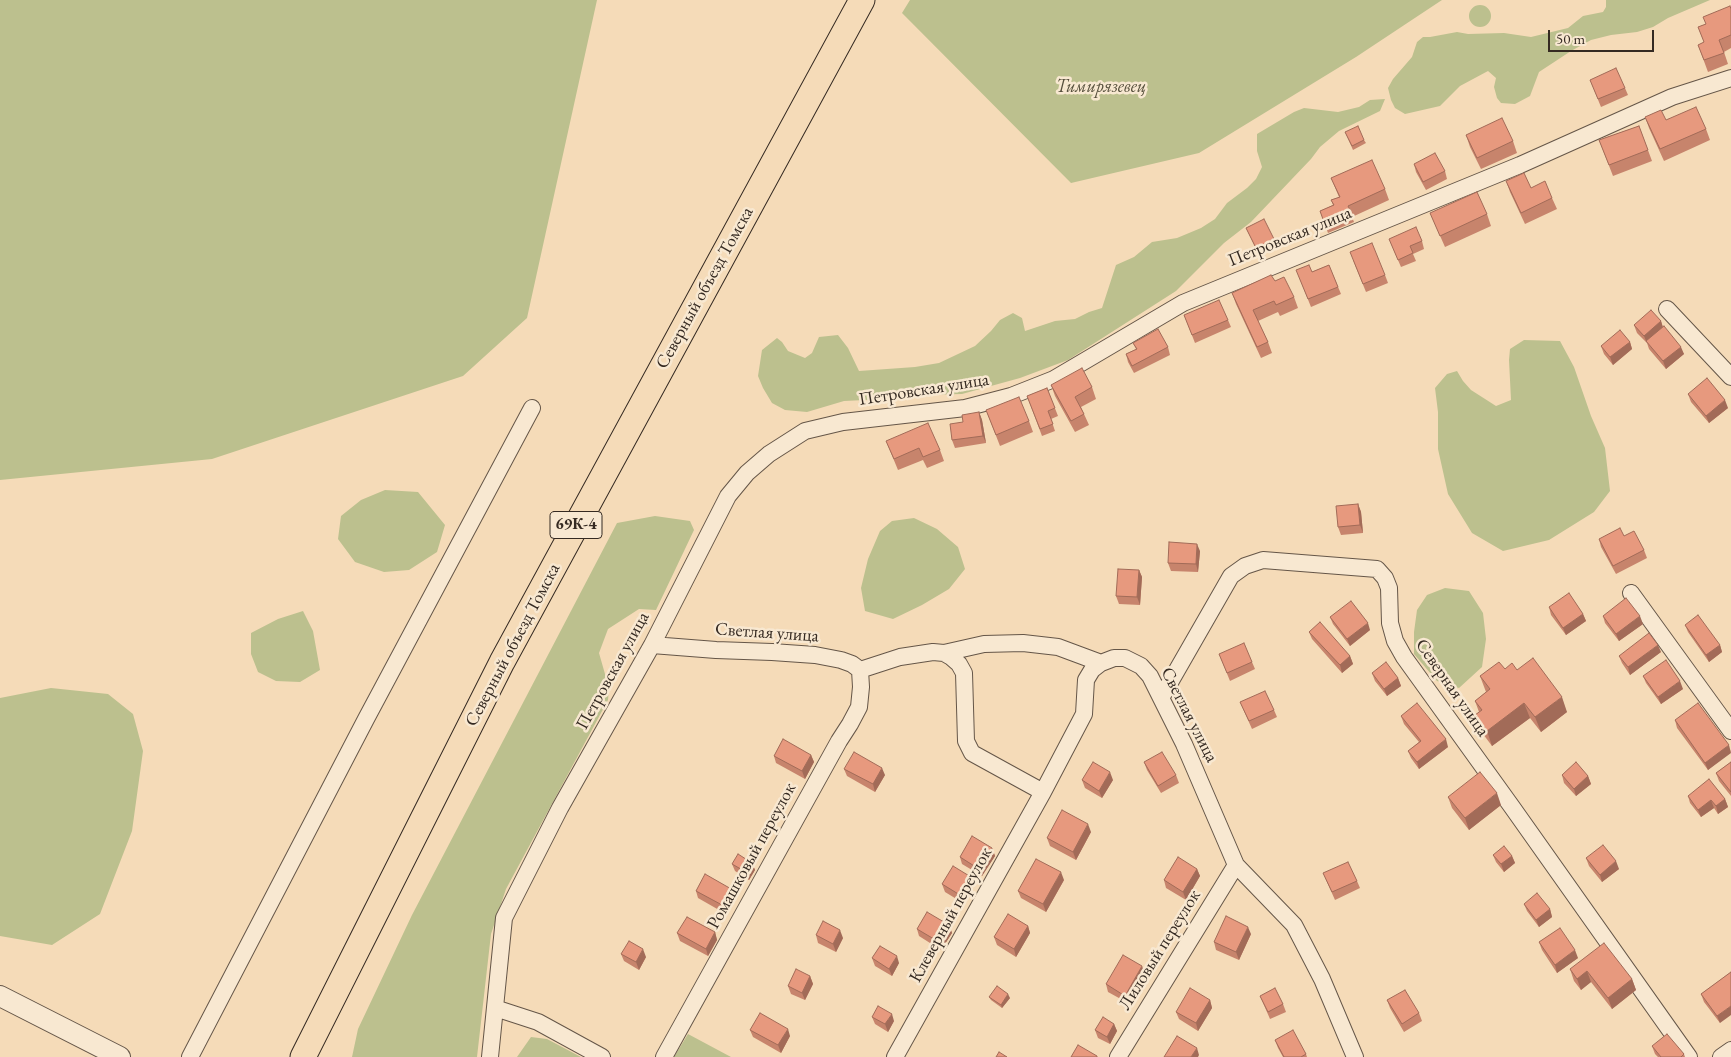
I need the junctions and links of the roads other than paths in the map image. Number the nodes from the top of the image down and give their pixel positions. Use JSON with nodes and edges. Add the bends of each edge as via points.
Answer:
{"nodes":[{"id":1,"x":862,"y":0,"type":"edge"},
{"id":2,"x":1731,"y":78,"type":"edge"},
{"id":3,"x":1667,"y":309,"type":"dead end"},
{"id":4,"x":1731,"y":377,"type":"edge"},
{"id":5,"x":532,"y":408,"type":"dead end"},
{"id":6,"x":1631,"y":593,"type":"dead end"},
{"id":7,"x":652,"y":645,"type":"junction"},
{"id":8,"x":944,"y":653,"type":"junction"},
{"id":9,"x":1101,"y":663,"type":"junction"},
{"id":10,"x":860,"y":670,"type":"junction"},
{"id":11,"x":1161,"y":698,"type":"junction"},
{"id":12,"x":1731,"y":731,"type":"edge"},
{"id":13,"x":1043,"y":792,"type":"junction"},
{"id":14,"x":1236,"y":865,"type":"junction"},
{"id":15,"x":0,"y":996,"type":"edge"},
{"id":16,"x":495,"y":1008,"type":"junction"},
{"id":17,"x":1731,"y":1050,"type":"edge"},
{"id":18,"x":120,"y":1057,"type":"edge"},
{"id":19,"x":190,"y":1057,"type":"edge"},
{"id":20,"x":303,"y":1057,"type":"edge"},
{"id":21,"x":490,"y":1057,"type":"edge"},
{"id":22,"x":602,"y":1057,"type":"edge"},
{"id":23,"x":664,"y":1057,"type":"edge"},
{"id":24,"x":895,"y":1057,"type":"edge"},
{"id":25,"x":1118,"y":1057,"type":"edge"},
{"id":26,"x":1355,"y":1057,"type":"edge"},
{"id":27,"x":1689,"y":1057,"type":"edge"},
{"id":28,"x":1721,"y":1057,"type":"edge"}],
"edges":[{"from":1,"to":20,"type":"main road","name":"Северный объезд Томска","number":"69К-4","via":[[502,662]]},
{"from":2,"to":7,"type":"street","name":"Петровская улица","via":[[1672,97],[1520,164],[1183,303],[1054,379],[1020,392],[965,408],[843,422],[805,431],[769,454],[728,496]]},
{"from":3,"to":4,"type":"street"},
{"from":5,"to":19,"type":"street"},
{"from":6,"to":12,"type":"street"},
{"from":7,"to":10,"type":"street","name":"Светлая улица","via":[[815,655],[841,660]]},
{"from":7,"to":16,"type":"street","name":"Петровская улица","via":[[560,808],[504,918]]},
{"from":8,"to":9,"type":"street","via":[[984,644],[1023,643],[1058,647]]},
{"from":8,"to":10,"type":"street","via":[[900,657]]},
{"from":8,"to":13,"type":"street","via":[[959,664],[964,673],[966,741],[972,753]]},
{"from":9,"to":11,"type":"street","name":"Светлая улица","via":[[1126,658],[1141,666]]},
{"from":9,"to":13,"type":"street","via":[[1086,680],[1084,714]]},
{"from":10,"to":23,"type":"street","name":"Ромашковый переулок","via":[[859,707]]},
{"from":11,"to":14,"type":"street","name":"Светлая улица"},
{"from":11,"to":27,"type":"street","name":"Северная улица","via":[[1232,576],[1245,566],[1263,560],[1376,569],[1389,588],[1390,623],[1404,657]]},
{"from":13,"to":24,"type":"street","name":"Клеверный переулок"},
{"from":14,"to":25,"type":"street","name":"Лиловый переулок"},
{"from":14,"to":26,"type":"street","name":"Светлая улица","via":[[1294,925],[1322,979]]},
{"from":15,"to":18,"type":"street"},
{"from":16,"to":21,"type":"street","name":"Петровская улица"},
{"from":16,"to":22,"type":"street","via":[[538,1022]]},
{"from":17,"to":28,"type":"street"}]}
